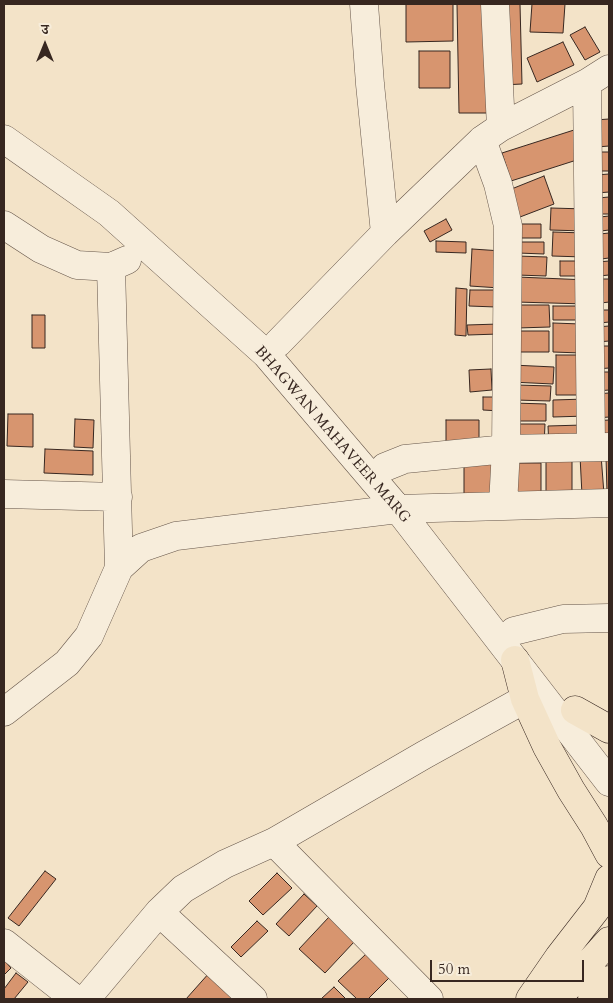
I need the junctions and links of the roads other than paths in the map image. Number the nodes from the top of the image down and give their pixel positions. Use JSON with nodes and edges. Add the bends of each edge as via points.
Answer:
{"nodes":[{"id":1,"x":364,"y":4,"type":"edge"},
{"id":2,"x":495,"y":4,"type":"edge"},
{"id":3,"x":598,"y":76,"type":"edge"},
{"id":4,"x":4,"y":118,"type":"edge"},
{"id":5,"x":491,"y":133,"type":"junction"},
{"id":6,"x":4,"y":139,"type":"edge"},
{"id":7,"x":4,"y":225,"type":"edge"},
{"id":8,"x":385,"y":233,"type":"junction"},
{"id":9,"x":147,"y":235,"type":"junction"},
{"id":10,"x":111,"y":267,"type":"junction"},
{"id":11,"x":278,"y":343,"type":"junction"},
{"id":12,"x":600,"y":447,"type":"edge"},
{"id":13,"x":506,"y":449,"type":"junction"},
{"id":14,"x":385,"y":467,"type":"junction"},
{"id":15,"x":4,"y":494,"type":"edge"},
{"id":16,"x":118,"y":497,"type":"junction"},
{"id":17,"x":609,"y":503,"type":"edge"},
{"id":18,"x":503,"y":505,"type":"junction"},
{"id":19,"x":408,"y":509,"type":"junction"},
{"id":20,"x":119,"y":568,"type":"junction"},
{"id":21,"x":609,"y":618,"type":"edge"},
{"id":22,"x":514,"y":631,"type":"junction"},
{"id":23,"x":515,"y":660,"type":"junction"},
{"id":24,"x":525,"y":699,"type":"junction"},
{"id":25,"x":575,"y":710,"type":"junction"},
{"id":26,"x":4,"y":712,"type":"edge"},
{"id":27,"x":609,"y":729,"type":"edge"},
{"id":28,"x":609,"y":754,"type":"edge"},
{"id":29,"x":609,"y":782,"type":"edge"},
{"id":30,"x":274,"y":842,"type":"junction"},
{"id":31,"x":609,"y":854,"type":"edge"},
{"id":32,"x":609,"y":879,"type":"edge"},
{"id":33,"x":159,"y":912,"type":"junction"},
{"id":34,"x":609,"y":941,"type":"edge"},
{"id":35,"x":4,"y":943,"type":"edge"},
{"id":36,"x":609,"y":980,"type":"edge"},
{"id":37,"x":75,"y":999,"type":"edge"},
{"id":38,"x":86,"y":999,"type":"edge"},
{"id":39,"x":253,"y":999,"type":"edge"},
{"id":40,"x":429,"y":999,"type":"edge"},
{"id":41,"x":530,"y":999,"type":"edge"},
{"id":42,"x":557,"y":999,"type":"edge"},
{"id":43,"x":592,"y":999,"type":"edge"}],
"edges":[{"from":1,"to":8,"type":"street"},
{"from":2,"to":5,"type":"street"},
{"from":3,"to":5,"type":"street"},
{"from":3,"to":12,"type":"street"},
{"from":4,"to":9,"type":"street","name":"BHAGWAN MAHAVEER MARG","via":[[119,200]]},
{"from":5,"to":8,"type":"street"},
{"from":5,"to":13,"type":"street","via":[[508,226]]},
{"from":6,"to":9,"type":"street","name":"BHAGWAN MAHAVEER MARG","via":[[108,214]]},
{"from":7,"to":10,"type":"street","via":[[60,259],[77,265]]},
{"from":8,"to":11,"type":"street"},
{"from":9,"to":10,"type":"street","via":[[127,260]]},
{"from":9,"to":11,"type":"street","name":"BHAGWAN MAHAVEER MARG"},
{"from":9,"to":19,"type":"street","name":"BHAGWAN MAHAVEER MARG","via":[[266,354]]},
{"from":10,"to":16,"type":"street"},
{"from":11,"to":14,"type":"street","name":"BHAGWAN MAHAVEER MARG"},
{"from":12,"to":13,"type":"street"},
{"from":13,"to":14,"type":"street","via":[[404,458]]},
{"from":13,"to":18,"type":"street"},
{"from":14,"to":19,"type":"street","name":"BHAGWAN MAHAVEER MARG","via":[[412,499]]},
{"from":15,"to":16,"type":"street"},
{"from":16,"to":20,"type":"street"},
{"from":17,"to":18,"type":"street"},
{"from":18,"to":19,"type":"street"},
{"from":19,"to":20,"type":"street","via":[[176,536],[140,548]]},
{"from":19,"to":22,"type":"street","name":"BHAGWAN MAHAVEER MARG"},
{"from":19,"to":23,"type":"street","name":"BHAGWAN MAHAVEER MARG"},
{"from":20,"to":26,"type":"street","via":[[89,636],[67,663]]},
{"from":21,"to":22,"type":"street","via":[[563,619]]},
{"from":22,"to":25,"type":"street","name":"BHAGWAN MAHAVEER MARG"},
{"from":23,"to":24,"type":"main road"},
{"from":23,"to":29,"type":"street","name":"BHAGWAN MAHAVEER MARG"},
{"from":24,"to":30,"type":"street"},
{"from":24,"to":31,"type":"main road","via":[[547,747]]},
{"from":25,"to":27,"type":"main road"},
{"from":25,"to":28,"type":"street","name":"BHAGWAN MAHAVEER MARG"},
{"from":30,"to":33,"type":"street","via":[[225,864],[183,889]]},
{"from":30,"to":40,"type":"street"},
{"from":32,"to":41,"type":"main road","via":[[597,908]]},
{"from":33,"to":38,"type":"street"},
{"from":33,"to":39,"type":"street"},
{"from":34,"to":42,"type":"main road"},
{"from":35,"to":37,"type":"street"},
{"from":36,"to":43,"type":"main road"}]}
